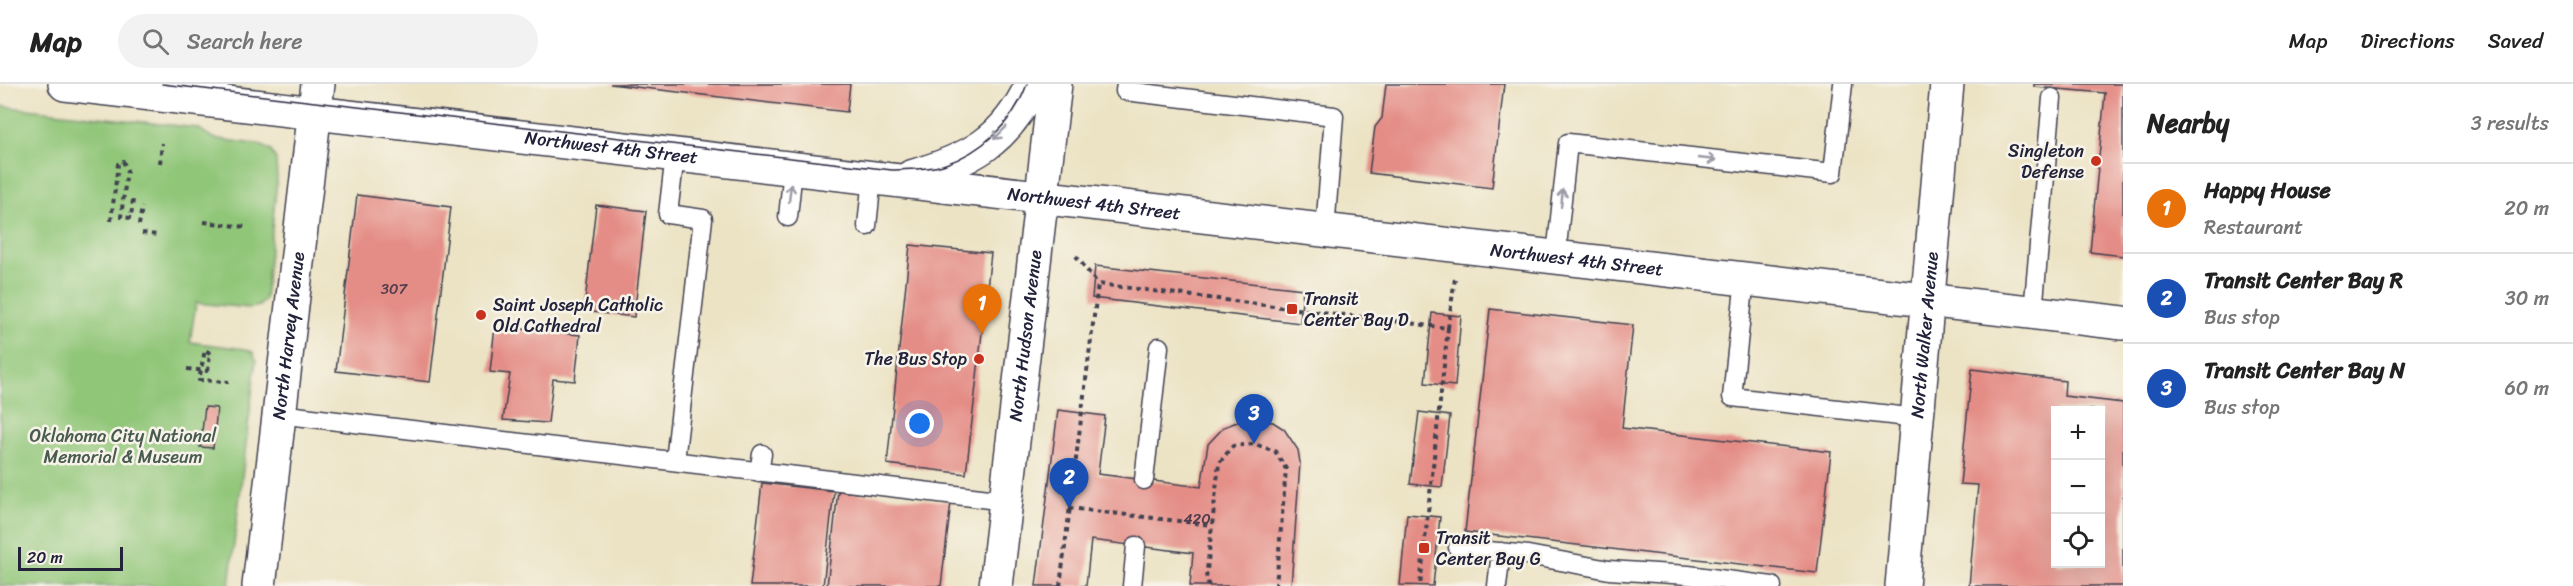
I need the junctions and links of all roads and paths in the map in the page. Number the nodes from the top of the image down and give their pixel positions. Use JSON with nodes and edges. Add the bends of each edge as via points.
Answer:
{"nodes":[{"id":1,"x":65,"y":84,"type":"edge"},
{"id":2,"x":1032,"y":84,"type":"edge"},
{"id":3,"x":1055,"y":84,"type":"edge"},
{"id":4,"x":1126,"y":84,"type":"edge"},
{"id":5,"x":1843,"y":84,"type":"edge"},
{"id":6,"x":1947,"y":84,"type":"edge"},
{"id":7,"x":2052,"y":98,"type":"dead end"},
{"id":8,"x":317,"y":99,"type":"edge"},
{"id":9,"x":162,"y":143,"type":"dead end"},
{"id":10,"x":675,"y":155,"type":"junction"},
{"id":11,"x":160,"y":163,"type":"dead end"},
{"id":12,"x":793,"y":169,"type":"junction"},
{"id":13,"x":885,"y":180,"type":"junction"},
{"id":14,"x":1043,"y":197,"type":"junction"},
{"id":15,"x":133,"y":199,"type":"dead end"},
{"id":16,"x":142,"y":207,"type":"dead end"},
{"id":17,"x":788,"y":217,"type":"dead end"},
{"id":18,"x":111,"y":221,"type":"dead end"},
{"id":19,"x":204,"y":222,"type":"dead end"},
{"id":20,"x":139,"y":225,"type":"dead end"},
{"id":21,"x":867,"y":226,"type":"dead end"},
{"id":22,"x":246,"y":227,"type":"dead end"},
{"id":23,"x":1325,"y":230,"type":"junction"},
{"id":24,"x":142,"y":233,"type":"dead end"},
{"id":25,"x":158,"y":235,"type":"dead end"},
{"id":26,"x":1460,"y":245,"type":"junction"},
{"id":27,"x":1076,"y":255,"type":"dead end"},
{"id":28,"x":1556,"y":256,"type":"junction"},
{"id":29,"x":1745,"y":279,"type":"junction"},
{"id":30,"x":1098,"y":284,"type":"junction"},
{"id":31,"x":1928,"y":300,"type":"junction"},
{"id":32,"x":2033,"y":312,"type":"junction"},
{"id":33,"x":2123,"y":323,"type":"edge"},
{"id":34,"x":1448,"y":328,"type":"junction"},
{"id":35,"x":1159,"y":347,"type":"dead end"},
{"id":36,"x":187,"y":369,"type":"dead end"},
{"id":37,"x":229,"y":382,"type":"dead end"},
{"id":38,"x":279,"y":414,"type":"junction"},
{"id":39,"x":1917,"y":418,"type":"junction"},
{"id":40,"x":675,"y":462,"type":"junction"},
{"id":41,"x":838,"y":462,"type":"dead end"},
{"id":42,"x":1144,"y":480,"type":"dead end"},
{"id":43,"x":837,"y":481,"type":"junction"},
{"id":44,"x":1006,"y":501,"type":"junction"},
{"id":45,"x":1069,"y":508,"type":"junction"},
{"id":46,"x":1212,"y":525,"type":"junction"},
{"id":47,"x":1136,"y":546,"type":"dead end"},
{"id":48,"x":1458,"y":548,"type":"dead end"},
{"id":49,"x":1501,"y":552,"type":"junction"},
{"id":50,"x":259,"y":586,"type":"edge"},
{"id":51,"x":996,"y":586,"type":"edge"},
{"id":52,"x":1060,"y":586,"type":"edge"},
{"id":53,"x":1132,"y":586,"type":"edge"},
{"id":54,"x":1209,"y":586,"type":"edge"},
{"id":55,"x":1276,"y":586,"type":"edge"},
{"id":56,"x":1420,"y":586,"type":"edge"},
{"id":57,"x":1497,"y":586,"type":"edge"},
{"id":58,"x":1772,"y":586,"type":"edge"},
{"id":59,"x":1902,"y":586,"type":"edge"}],
"edges":[{"from":1,"to":8,"type":"street","name":"Northwest 4th Street"},
{"from":2,"to":13,"type":"street","one_way":true,"via":[[1000,134],[963,160]]},
{"from":3,"to":14,"type":"street","name":"North Hudson Avenue"},
{"from":4,"to":23,"type":"lane","via":[[1125,91],[1334,116]]},
{"from":28,"to":5,"type":"lane","one_way":true,"via":[[1568,143],[1833,173]]},
{"from":6,"to":31,"type":"street","name":"North Walker Avenue"},
{"from":7,"to":32,"type":"lane"},
{"from":8,"to":10,"type":"street","name":"Northwest 4th Street"},
{"from":8,"to":38,"type":"street","name":"North Harvey Avenue"},
{"from":9,"to":11,"type":"path"},
{"from":10,"to":12,"type":"street","name":"Northwest 4th Street"},
{"from":10,"to":40,"type":"lane","via":[[668,214],[703,219]]},
{"from":12,"to":13,"type":"street","name":"Northwest 4th Street"},
{"from":17,"to":12,"type":"lane","one_way":true},
{"from":13,"to":14,"type":"street","name":"Northwest 4th Street"},
{"from":13,"to":21,"type":"lane"},
{"from":14,"to":23,"type":"street","name":"Northwest 4th Street"},
{"from":14,"to":44,"type":"street","name":"North Hudson Avenue"},
{"from":15,"to":18,"type":"path","via":[[131,218],[121,217],[127,170],[123,161],[118,164]]},
{"from":16,"to":20,"type":"path"},
{"from":19,"to":22,"type":"path"},
{"from":23,"to":26,"type":"street","name":"Northwest 4th Street"},
{"from":24,"to":25,"type":"path"},
{"from":26,"to":28,"type":"street","name":"Northwest 4th Street"},
{"from":26,"to":34,"type":"path"},
{"from":27,"to":30,"type":"path"},
{"from":28,"to":29,"type":"street","name":"Northwest 4th Street"},
{"from":29,"to":31,"type":"street","name":"Northwest 4th Street"},
{"from":29,"to":39,"type":"lane","via":[[1732,397]]},
{"from":30,"to":34,"type":"path"},
{"from":30,"to":45,"type":"path"},
{"from":31,"to":32,"type":"street","name":"Northwest 4th Street"},
{"from":31,"to":39,"type":"street","name":"North Walker Avenue"},
{"from":32,"to":33,"type":"street","name":"Northwest 4th Street"},
{"from":34,"to":56,"type":"path"},
{"from":35,"to":42,"type":"lane"},
{"from":36,"to":37,"type":"path","bridge":true,"via":[[208,371],[210,353],[204,350],[199,380]]},
{"from":38,"to":40,"type":"lane"},
{"from":38,"to":50,"type":"street","name":"North Harvey Avenue"},
{"from":39,"to":59,"type":"street","name":"North Walker Avenue"},
{"from":40,"to":43,"type":"lane","via":[[760,463]]},
{"from":41,"to":43,"type":"lane"},
{"from":43,"to":44,"type":"lane"},
{"from":44,"to":51,"type":"street","name":"North Hudson Avenue"},
{"from":45,"to":46,"type":"path"},
{"from":45,"to":52,"type":"path"},
{"from":46,"to":54,"type":"path","via":[[1206,579]]},
{"from":46,"to":55,"type":"path","via":[[1220,463],[1233,446],[1254,444],[1275,451],[1286,469]]},
{"from":47,"to":53,"type":"lane"},
{"from":48,"to":49,"type":"lane"},
{"from":49,"to":57,"type":"lane"},
{"from":49,"to":58,"type":"lane","via":[[1609,570],[1688,574]]}]}
